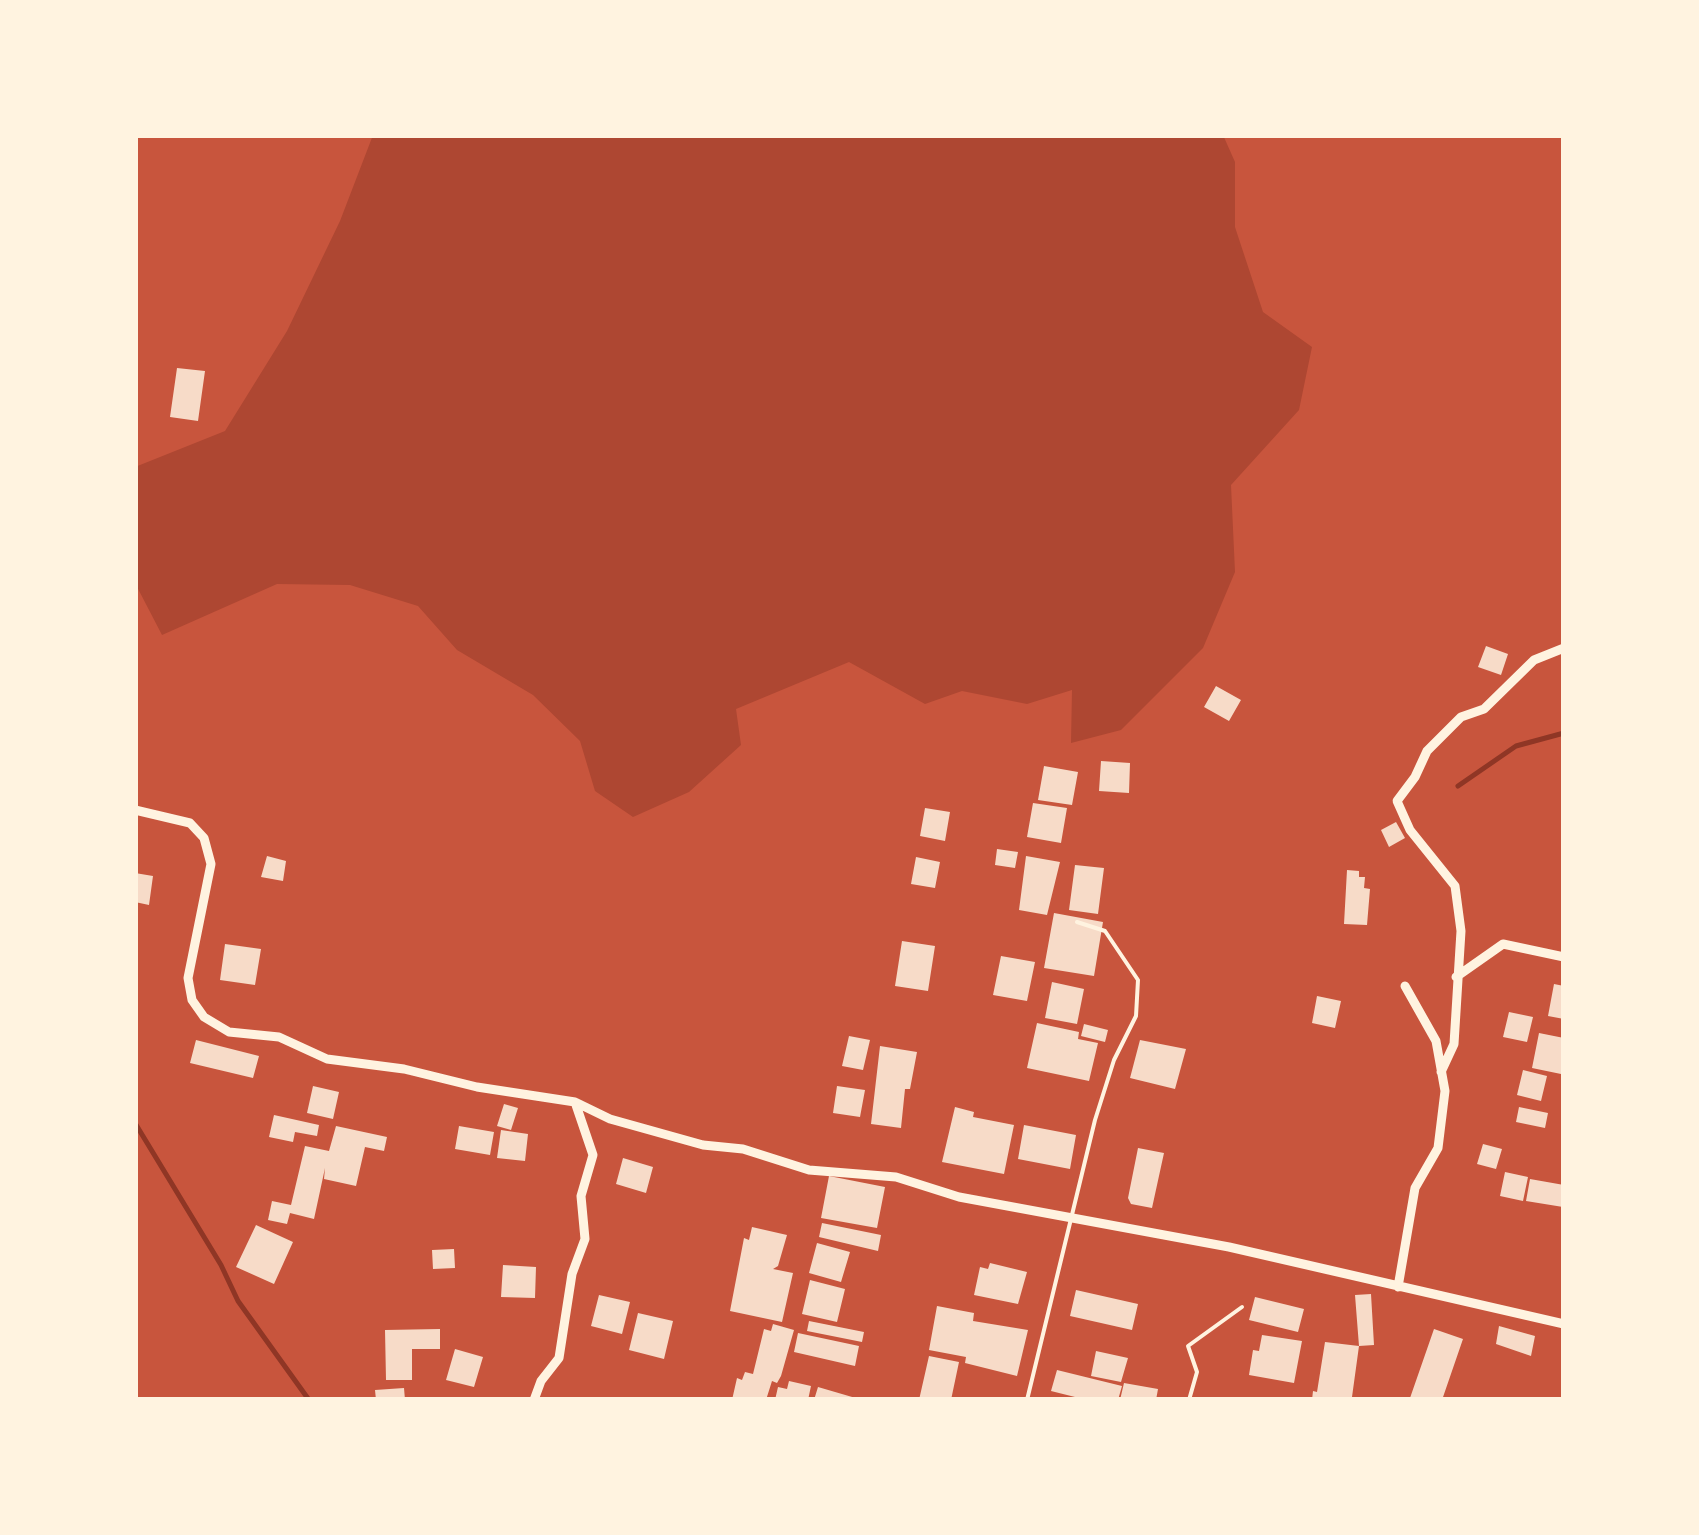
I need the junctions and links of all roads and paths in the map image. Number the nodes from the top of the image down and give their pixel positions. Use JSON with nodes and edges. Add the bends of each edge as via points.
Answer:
{"nodes":[{"id":1,"x":1564,"y":648,"type":"edge"},
{"id":2,"x":135,"y":810,"type":"edge"},
{"id":3,"x":1077,"y":922,"type":"dead end"},
{"id":4,"x":1564,"y":957,"type":"edge"},
{"id":5,"x":1456,"y":977,"type":"junction"},
{"id":6,"x":1405,"y":986,"type":"dead end"},
{"id":7,"x":1442,"y":1072,"type":"junction"},
{"id":8,"x":575,"y":1102,"type":"junction"},
{"id":9,"x":1072,"y":1217,"type":"junction"},
{"id":10,"x":1398,"y":1287,"type":"junction"},
{"id":11,"x":1242,"y":1306,"type":"dead end"},
{"id":12,"x":1564,"y":1324,"type":"edge"},
{"id":13,"x":534,"y":1400,"type":"edge"},
{"id":14,"x":1027,"y":1400,"type":"edge"},
{"id":15,"x":1189,"y":1400,"type":"edge"}],
"edges":[{"from":1,"to":5,"type":"street","via":[[1534,660],[1484,709],[1461,717],[1427,751],[1397,801],[1410,830],[1456,886]]},
{"from":2,"to":8,"type":"street","via":[[190,823],[204,838],[211,864],[188,978],[204,1017],[229,1032],[279,1037],[327,1060]]},
{"from":3,"to":9,"type":"lane","via":[[1106,931],[1138,980],[1136,1016],[1109,1074]]},
{"from":4,"to":5,"type":"street","via":[[1503,944]]},
{"from":5,"to":7,"type":"street","via":[[1454,1044]]},
{"from":6,"to":7,"type":"street","via":[[1436,1041]]},
{"from":7,"to":10,"type":"street","via":[[1438,1148],[1415,1188]]},
{"from":8,"to":9,"type":"street","via":[[610,1119],[809,1170],[896,1177],[959,1197]]},
{"from":8,"to":13,"type":"street","via":[[593,1155],[581,1196],[585,1240],[572,1274],[559,1358]]},
{"from":9,"to":10,"type":"street"},
{"from":9,"to":14,"type":"lane"},
{"from":10,"to":12,"type":"street"},
{"from":11,"to":15,"type":"path","via":[[1188,1346],[1197,1372]]}]}
